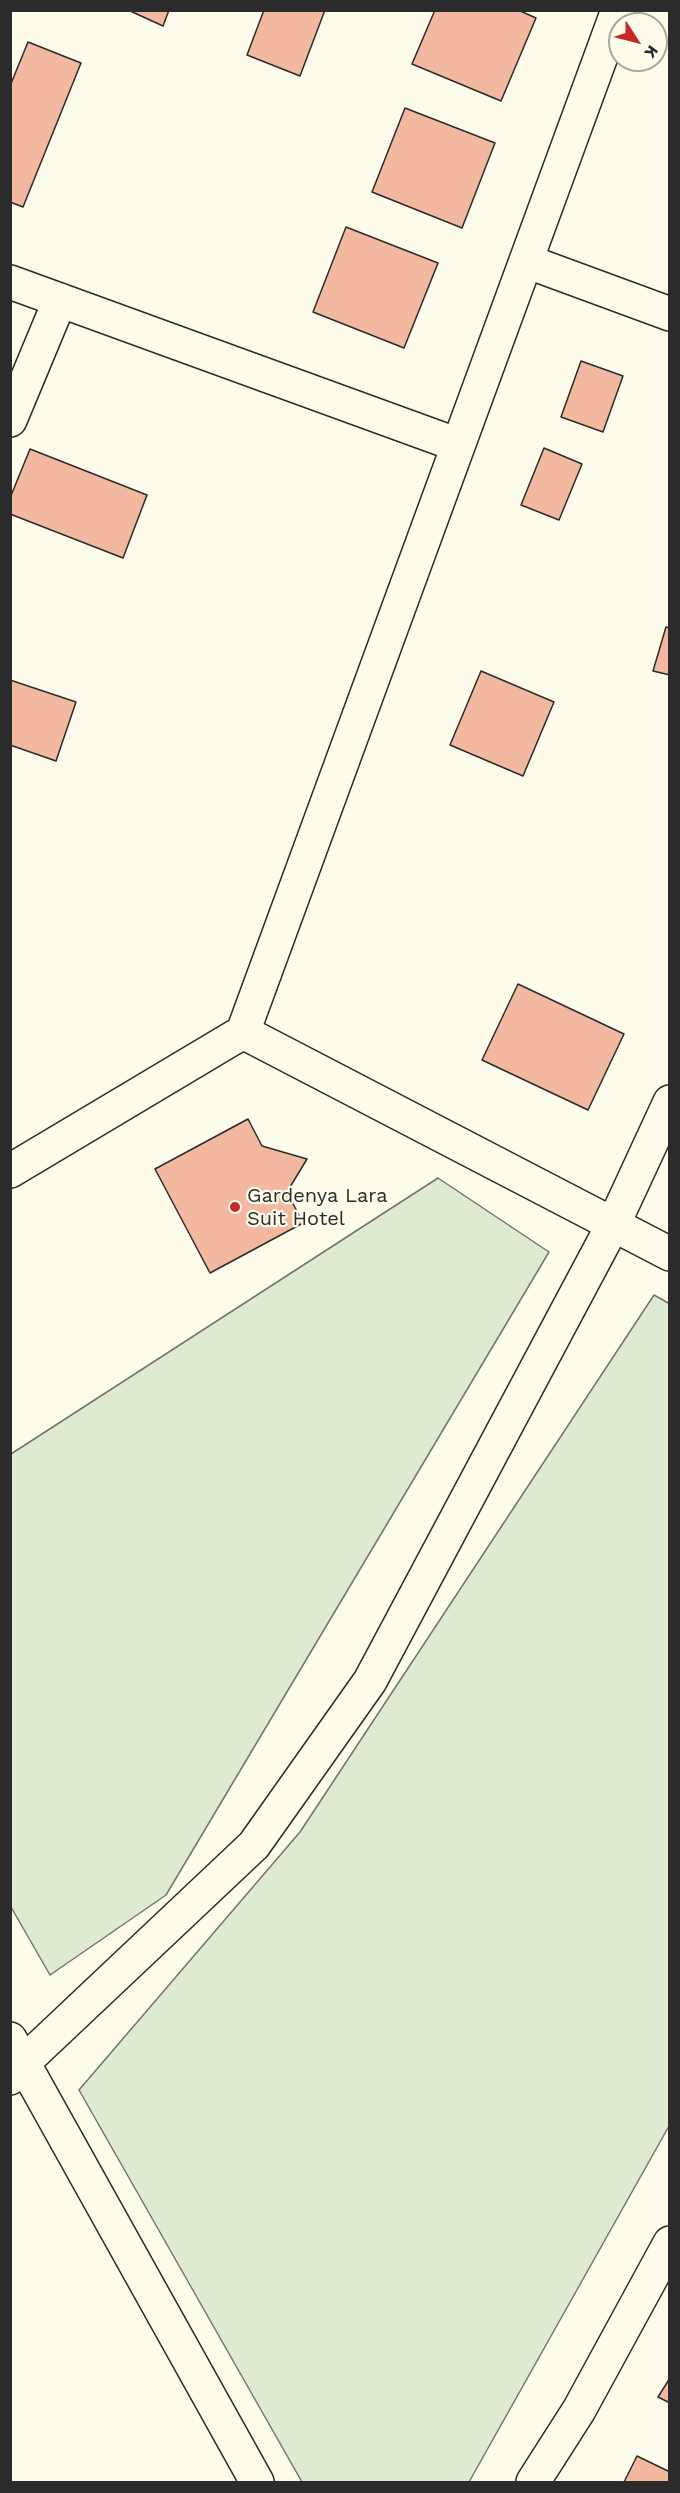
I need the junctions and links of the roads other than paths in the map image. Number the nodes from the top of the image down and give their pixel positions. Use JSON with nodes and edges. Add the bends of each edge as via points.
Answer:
{"nodes":[{"id":1,"x":618,"y":10,"type":"edge"},
{"id":2,"x":526,"y":261,"type":"junction"},
{"id":3,"x":10,"y":282,"type":"edge"},
{"id":4,"x":60,"y":300,"type":"junction"},
{"id":5,"x":669,"y":314,"type":"edge"},
{"id":6,"x":10,"y":420,"type":"edge"},
{"id":7,"x":458,"y":445,"type":"junction"},
{"id":8,"x":243,"y":1032,"type":"junction"},
{"id":9,"x":669,"y":1102,"type":"edge"},
{"id":10,"x":10,"y":1171,"type":"edge"},
{"id":11,"x":614,"y":1223,"type":"junction"},
{"id":12,"x":669,"y":1254,"type":"edge"},
{"id":13,"x":15,"y":2060,"type":"edge"},
{"id":14,"x":669,"y":2243,"type":"edge"},
{"id":15,"x":256,"y":2482,"type":"edge"},
{"id":16,"x":533,"y":2482,"type":"edge"}],
"edges":[{"from":1,"to":2,"type":"street"},
{"from":2,"to":5,"type":"street"},
{"from":2,"to":7,"type":"street"},
{"from":3,"to":4,"type":"street"},
{"from":4,"to":6,"type":"street"},
{"from":4,"to":7,"type":"street"},
{"from":7,"to":8,"type":"street"},
{"from":8,"to":10,"type":"street"},
{"from":8,"to":11,"type":"street"},
{"from":9,"to":11,"type":"street"},
{"from":11,"to":12,"type":"street"},
{"from":11,"to":13,"type":"street","via":[[370,1681],[254,1845]]},
{"from":13,"to":15,"type":"street"},
{"from":14,"to":16,"type":"street","via":[[579,2410]]}]}
